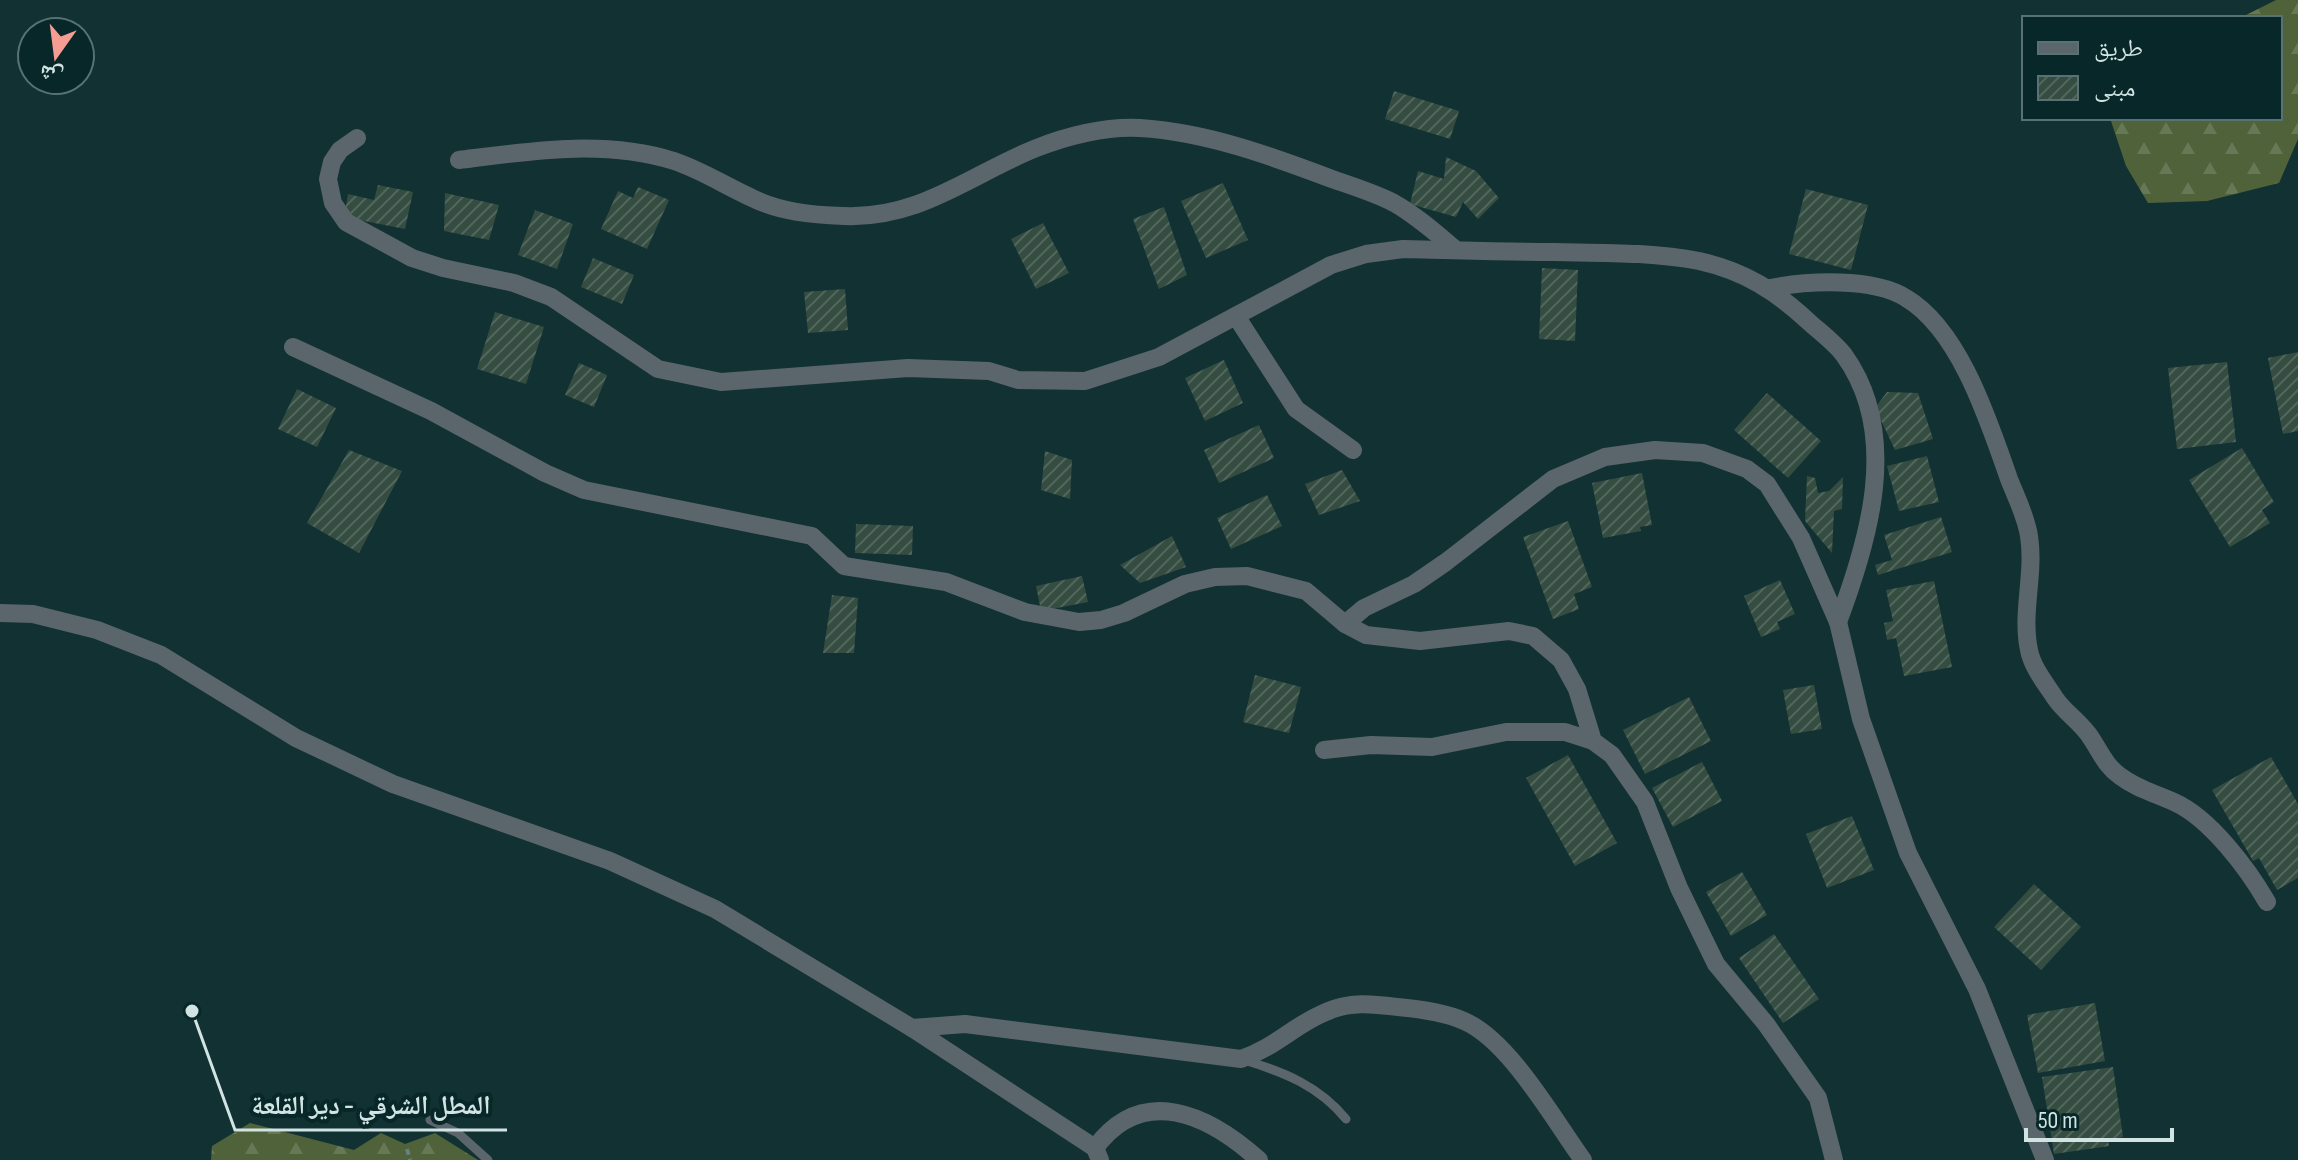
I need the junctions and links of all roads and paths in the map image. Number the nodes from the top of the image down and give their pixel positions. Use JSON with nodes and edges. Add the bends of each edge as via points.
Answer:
{"nodes":[{"id":1,"x":357,"y":138,"type":"dead end"},
{"id":2,"x":459,"y":160,"type":"dead end"},
{"id":3,"x":1456,"y":250,"type":"junction"},
{"id":4,"x":1770,"y":288,"type":"junction"},
{"id":5,"x":1236,"y":316,"type":"junction"},
{"id":6,"x":293,"y":347,"type":"dead end"},
{"id":7,"x":1353,"y":450,"type":"dead end"},
{"id":8,"x":0,"y":613,"type":"edge"},
{"id":9,"x":1838,"y":622,"type":"junction"},
{"id":10,"x":1345,"y":624,"type":"junction"},
{"id":11,"x":1593,"y":741,"type":"junction"},
{"id":12,"x":1324,"y":750,"type":"dead end"},
{"id":13,"x":2267,"y":902,"type":"dead end"},
{"id":14,"x":912,"y":1028,"type":"junction"},
{"id":15,"x":1241,"y":1059,"type":"junction"},
{"id":16,"x":1346,"y":1119,"type":"dead end"},
{"id":17,"x":430,"y":1120,"type":"dead end"},
{"id":18,"x":407,"y":1149,"type":"dead end"},
{"id":19,"x":1098,"y":1154,"type":"edge"},
{"id":20,"x":2044,"y":1159,"type":"edge"},
{"id":21,"x":410,"y":1160,"type":"edge"},
{"id":22,"x":488,"y":1160,"type":"edge"},
{"id":23,"x":1259,"y":1160,"type":"edge"},
{"id":24,"x":1583,"y":1160,"type":"edge"},
{"id":25,"x":1834,"y":1160,"type":"edge"}],
"edges":[{"from":1,"to":5,"type":"street","via":[[340,150],[328,179],[333,203],[346,222],[412,258],[551,297],[658,369],[692,378],[721,382],[939,368],[989,371],[1018,380],[1085,381],[1159,357]]},
{"from":2,"to":3,"type":"street","via":[[566,148],[636,151],[713,176],[752,199],[796,213],[846,216],[919,206],[1035,149],[1087,133],[1137,128],[1185,133],[1342,182],[1393,203]]},
{"from":3,"to":4,"type":"street","via":[[1643,254],[1736,271]]},
{"from":3,"to":5,"type":"street","via":[[1366,254],[1293,283]]},
{"from":4,"to":9,"type":"street","via":[[1843,353],[1869,408],[1874,435],[1871,511]]},
{"from":4,"to":13,"type":"street","via":[[1814,283],[1881,288],[1921,308],[1982,400],[2018,500],[2031,555],[2029,653],[2045,683],[2109,767],[2144,793],[2176,803],[2229,846]]},
{"from":5,"to":7,"type":"street","via":[[1296,409]]},
{"from":6,"to":10,"type":"street","via":[[584,490],[812,536],[844,566],[946,582],[1025,612],[1079,622],[1124,613],[1185,584],[1247,576],[1306,591]]},
{"from":8,"to":14,"type":"street","via":[[33,614],[97,630],[161,655],[296,738],[393,784],[610,861],[715,909]]},
{"from":9,"to":10,"type":"street","via":[[1801,538],[1767,484],[1747,469],[1703,453],[1655,450],[1605,457],[1553,479],[1446,562]]},
{"from":9,"to":20,"type":"street","via":[[1861,719],[1908,853],[1977,989]]},
{"from":10,"to":11,"type":"street","via":[[1366,635],[1420,641],[1509,631],[1533,636],[1561,660],[1577,689]]},
{"from":11,"to":12,"type":"street","via":[[1565,732],[1506,732],[1432,747]]},
{"from":11,"to":25,"type":"street","via":[[1612,755],[1645,802],[1716,964],[1818,1098]]},
{"from":14,"to":15,"type":"street","via":[[965,1024]]},
{"from":14,"to":19,"type":"street"},
{"from":15,"to":16,"type":"lane","via":[[1286,1073],[1330,1100]]},
{"from":15,"to":24,"type":"street","via":[[1281,1042],[1326,1011],[1355,1003],[1451,1017],[1485,1034],[1507,1057]]},
{"from":17,"to":22,"type":"lane","via":[[458,1133]]},
{"from":18,"to":21,"type":"path"},
{"from":19,"to":23,"type":"street","via":[[1111,1126],[1160,1111],[1215,1126]]}]}
